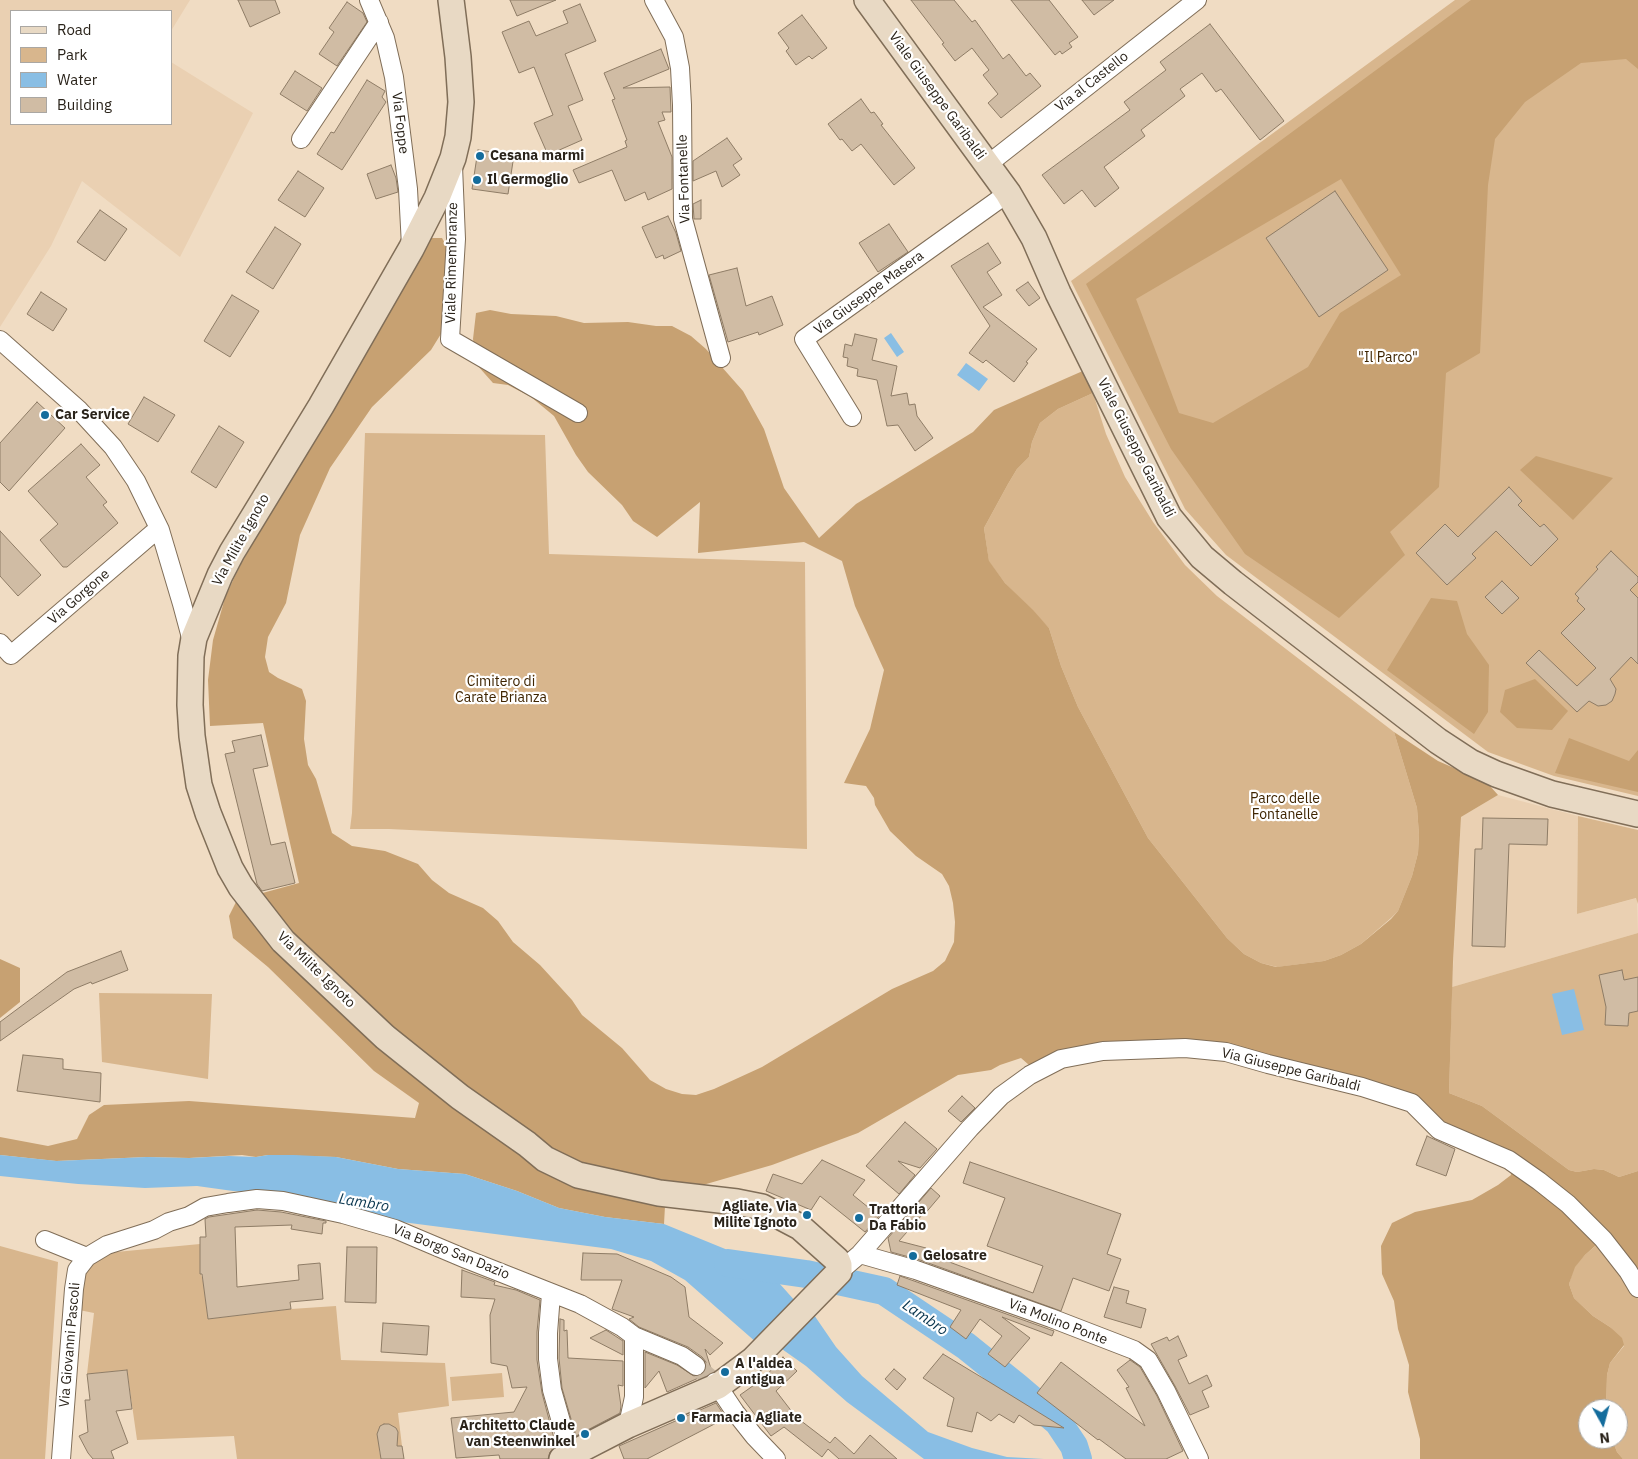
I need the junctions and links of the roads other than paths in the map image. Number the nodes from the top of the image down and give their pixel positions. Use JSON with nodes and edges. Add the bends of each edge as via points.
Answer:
{"nodes":[{"id":1,"x":369,"y":0,"type":"edge"},
{"id":2,"x":451,"y":0,"type":"edge"},
{"id":3,"x":654,"y":0,"type":"edge"},
{"id":4,"x":867,"y":0,"type":"edge"},
{"id":5,"x":1197,"y":0,"type":"edge"},
{"id":6,"x":379,"y":22,"type":"junction"},
{"id":7,"x":301,"y":138,"type":"dead end"},
{"id":8,"x":453,"y":158,"type":"junction"},
{"id":9,"x":987,"y":165,"type":"junction"},
{"id":10,"x":1008,"y":193,"type":"junction"},
{"id":11,"x":411,"y":249,"type":"junction"},
{"id":12,"x":0,"y":340,"type":"edge"},
{"id":13,"x":721,"y":358,"type":"dead end"},
{"id":14,"x":578,"y":413,"type":"dead end"},
{"id":15,"x":852,"y":417,"type":"dead end"},
{"id":16,"x":160,"y":530,"type":"junction"},
{"id":17,"x":0,"y":643,"type":"edge"},
{"id":18,"x":193,"y":645,"type":"junction"},
{"id":19,"x":1638,"y":814,"type":"edge"},
{"id":20,"x":45,"y":1240,"type":"dead end"},
{"id":21,"x":106,"y":1245,"type":"joint"},
{"id":22,"x":860,"y":1254,"type":"junction"},
{"id":23,"x":87,"y":1257,"type":"junction"},
{"id":24,"x":839,"y":1272,"type":"junction"},
{"id":25,"x":1638,"y":1288,"type":"edge"},
{"id":26,"x":551,"y":1294,"type":"junction"},
{"id":27,"x":634,"y":1336,"type":"junction"},
{"id":28,"x":696,"y":1366,"type":"tunnel mouth"},
{"id":29,"x":716,"y":1384,"type":"junction"},
{"id":30,"x":628,"y":1425,"type":"junction"},
{"id":31,"x":565,"y":1458,"type":"edge"},
{"id":32,"x":61,"y":1459,"type":"edge"},
{"id":33,"x":776,"y":1459,"type":"edge"},
{"id":34,"x":1200,"y":1459,"type":"edge"}],
"edges":[{"from":1,"to":6,"type":"street","name":"Via Foppe"},
{"from":2,"to":8,"type":"street","name":"Via Milite Ignoto","via":[[461,102]]},
{"from":3,"to":13,"type":"street","name":"Via Fontanelle","via":[[674,37],[680,68],[683,219]]},
{"from":4,"to":9,"type":"street","name":"Viale Giuseppe Garibaldi"},
{"from":5,"to":9,"type":"street","name":"Via al Castello"},
{"from":6,"to":7,"type":"street"},
{"from":6,"to":11,"type":"street","name":"Via Foppe","via":[[397,98],[408,189]]},
{"from":8,"to":11,"type":"street","name":"Via Milite Ignoto"},
{"from":8,"to":14,"type":"street","name":"Viale Rimembranze","via":[[456,239],[450,339]]},
{"from":9,"to":10,"type":"street","name":"Viale Giuseppe Garibaldi"},
{"from":10,"to":15,"type":"street","name":"Via Giuseppe Masera","via":[[804,339]]},
{"from":10,"to":19,"type":"street","name":"Viale Giuseppe Garibaldi","via":[[1034,238],[1169,517],[1202,557],[1438,741],[1470,762],[1552,794]]},
{"from":11,"to":18,"type":"street","name":"Via Milite Ignoto","via":[[232,552],[208,601]]},
{"from":12,"to":16,"type":"street","via":[[79,410],[113,447],[136,482]]},
{"from":16,"to":17,"type":"street","name":"Via Gorgone","via":[[11,655]]},
{"from":16,"to":18,"type":"street"},
{"from":18,"to":24,"type":"street","name":"Via Milite Ignoto","via":[[190,705],[199,785],[230,868],[282,941],[385,1037],[460,1097],[546,1159],[578,1175],[659,1193],[762,1207],[800,1227],[837,1260]]},
{"from":20,"to":23,"type":"street"},
{"from":21,"to":23,"type":"street","name":"Via Giovanni Pascoli"},
{"from":21,"to":26,"type":"street","name":"Via Borgo San Dazio","via":[[154,1230],[205,1207],[257,1199],[283,1201],[395,1229]]},
{"from":22,"to":24,"type":"street","name":"Via Giuseppe Garibaldi"},
{"from":22,"to":25,"type":"street","name":"Via Giuseppe Garibaldi","via":[[970,1128],[1001,1096],[1030,1075],[1061,1059],[1103,1051],[1185,1048],[1226,1052],[1412,1103],[1439,1130],[1509,1160],[1568,1204],[1603,1239]]},
{"from":22,"to":34,"type":"street","name":"Via Molino Ponte","via":[[916,1270],[1134,1350],[1148,1360]]},
{"from":23,"to":32,"type":"street","name":"Via Giovanni Pascoli","via":[[77,1270],[74,1289]]},
{"from":24,"to":29,"type":"street","via":[[753,1360]]},
{"from":26,"to":27,"type":"street","name":"Via Borgo San Dazio","via":[[580,1304]]},
{"from":26,"to":31,"type":"street","via":[[548,1358],[552,1390],[566,1439]]},
{"from":27,"to":28,"type":"street","name":"Via Borgo San Dazio","via":[[682,1356]]},
{"from":27,"to":30,"type":"street","via":[[634,1397]]},
{"from":29,"to":30,"type":"street"},
{"from":29,"to":33,"type":"street","via":[[754,1436]]},
{"from":30,"to":31,"type":"street"}]}
